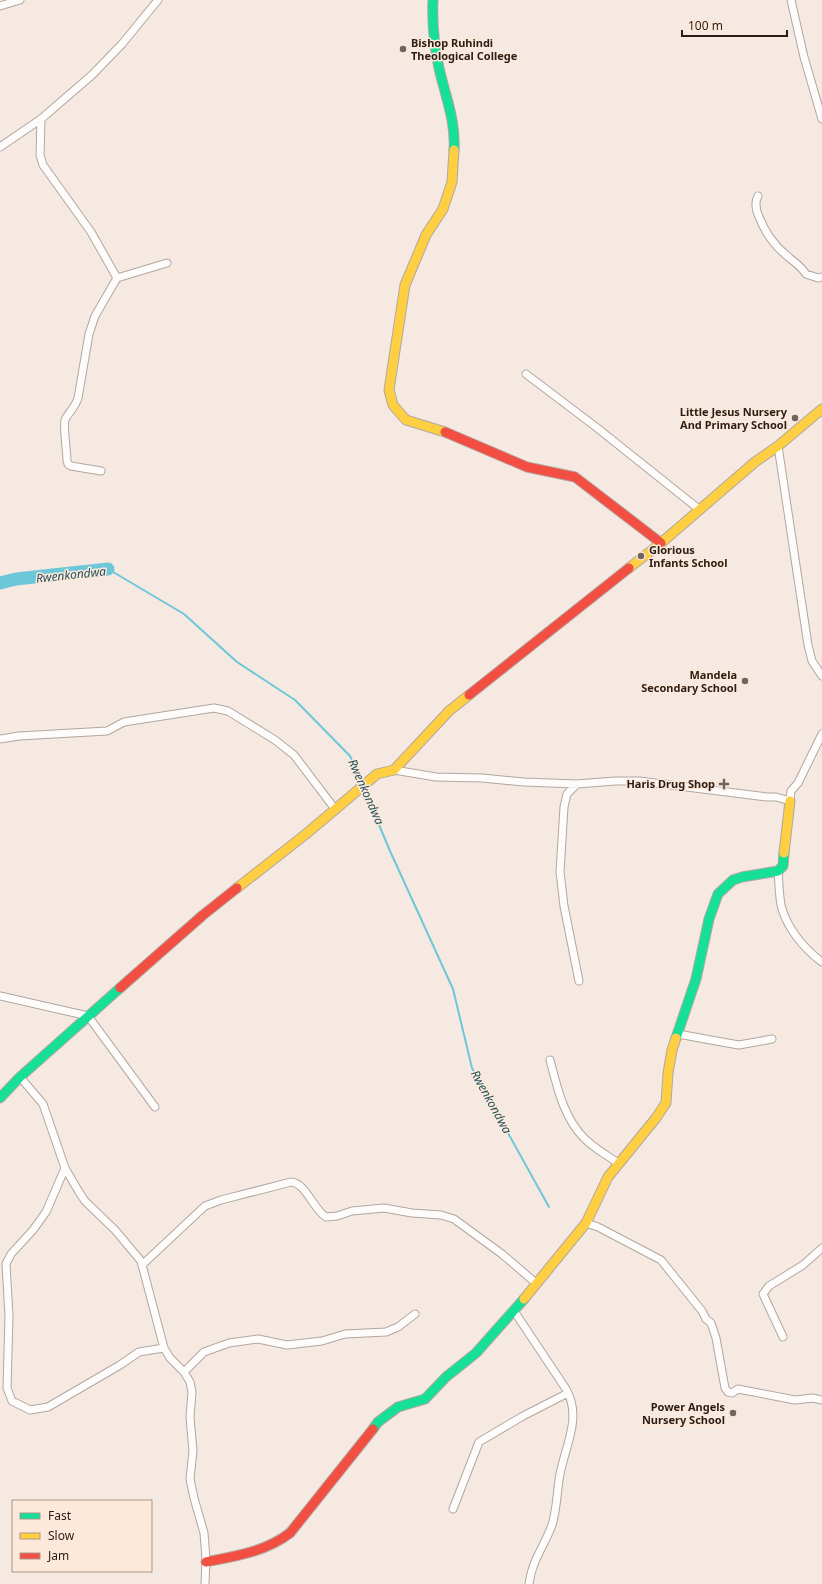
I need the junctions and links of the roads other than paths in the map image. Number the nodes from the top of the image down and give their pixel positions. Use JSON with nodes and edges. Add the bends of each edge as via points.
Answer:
{"nodes":[{"id":1,"x":20,"y":0,"type":"edge"},
{"id":2,"x":158,"y":0,"type":"edge"},
{"id":3,"x":433,"y":0,"type":"edge"},
{"id":4,"x":791,"y":0,"type":"edge"},
{"id":5,"x":0,"y":6,"type":"edge"},
{"id":6,"x":41,"y":119,"type":"junction"},
{"id":7,"x":822,"y":120,"type":"edge"},
{"id":8,"x":0,"y":147,"type":"edge"},
{"id":9,"x":758,"y":196,"type":"dead end"},
{"id":10,"x":167,"y":263,"type":"dead end"},
{"id":11,"x":822,"y":277,"type":"edge"},
{"id":12,"x":117,"y":278,"type":"junction"},
{"id":13,"x":526,"y":374,"type":"dead end"},
{"id":14,"x":822,"y":409,"type":"edge"},
{"id":15,"x":778,"y":446,"type":"junction"},
{"id":16,"x":101,"y":471,"type":"dead end"},
{"id":17,"x":700,"y":510,"type":"junction"},
{"id":18,"x":661,"y":543,"type":"junction"},
{"id":19,"x":822,"y":676,"type":"edge"},
{"id":20,"x":822,"y":734,"type":"edge"},
{"id":21,"x":0,"y":739,"type":"edge"},
{"id":22,"x":394,"y":770,"type":"junction"},
{"id":23,"x":577,"y":784,"type":"junction"},
{"id":24,"x":790,"y":801,"type":"junction"},
{"id":25,"x":335,"y":809,"type":"junction"},
{"id":26,"x":778,"y":871,"type":"junction"},
{"id":27,"x":822,"y":962,"type":"edge"},
{"id":28,"x":579,"y":981,"type":"dead end"},
{"id":29,"x":0,"y":996,"type":"edge"},
{"id":30,"x":88,"y":1016,"type":"junction"},
{"id":31,"x":678,"y":1034,"type":"junction"},
{"id":32,"x":772,"y":1039,"type":"dead end"},
{"id":33,"x":550,"y":1060,"type":"dead end"},
{"id":34,"x":20,"y":1077,"type":"junction"},
{"id":35,"x":0,"y":1098,"type":"edge"},
{"id":36,"x":155,"y":1107,"type":"dead end"},
{"id":37,"x":618,"y":1163,"type":"junction"},
{"id":38,"x":65,"y":1168,"type":"junction"},
{"id":39,"x":586,"y":1223,"type":"junction"},
{"id":40,"x":822,"y":1248,"type":"edge"},
{"id":41,"x":142,"y":1265,"type":"junction"},
{"id":42,"x":537,"y":1284,"type":"junction"},
{"id":43,"x":514,"y":1311,"type":"junction"},
{"id":44,"x":415,"y":1314,"type":"dead end"},
{"id":45,"x":782,"y":1337,"type":"dead end"},
{"id":46,"x":164,"y":1348,"type":"junction"},
{"id":47,"x":184,"y":1372,"type":"junction"},
{"id":48,"x":568,"y":1393,"type":"junction"},
{"id":49,"x":822,"y":1400,"type":"edge"},
{"id":50,"x":452,"y":1509,"type":"dead end"},
{"id":51,"x":206,"y":1562,"type":"junction"},
{"id":52,"x":205,"y":1584,"type":"edge"},
{"id":53,"x":529,"y":1584,"type":"edge"}],
"edges":[{"from":1,"to":5,"type":"street"},
{"from":2,"to":6,"type":"street","via":[[122,44],[92,75]]},
{"from":3,"to":18,"type":"street","via":[[432,23],[439,68],[455,135],[452,182],[443,209],[426,235],[405,285],[389,390],[393,405],[406,420],[448,433],[527,467],[575,477]]},
{"from":4,"to":7,"type":"street"},
{"from":6,"to":8,"type":"street"},
{"from":6,"to":12,"type":"street","via":[[40,155],[43,165],[91,232]]},
{"from":9,"to":11,"type":"street","via":[[757,211],[771,239],[806,274]]},
{"from":10,"to":12,"type":"street"},
{"from":12,"to":16,"type":"street","via":[[95,316],[84,353],[78,398],[64,425],[68,464]]},
{"from":13,"to":17,"type":"street"},
{"from":14,"to":15,"type":"street"},
{"from":15,"to":17,"type":"street","via":[[755,462]]},
{"from":15,"to":19,"type":"street","via":[[808,645],[812,661]]},
{"from":17,"to":18,"type":"street"},
{"from":18,"to":22,"type":"street","via":[[449,711]]},
{"from":20,"to":24,"type":"street","via":[[798,784],[791,791]]},
{"from":21,"to":25,"type":"street","via":[[107,731],[124,722],[221,708],[289,751]]},
{"from":22,"to":23,"type":"street","via":[[436,777]]},
{"from":22,"to":25,"type":"street","via":[[377,774]]},
{"from":23,"to":24,"type":"street","via":[[615,780],[639,781],[776,797]]},
{"from":23,"to":28,"type":"street","via":[[567,794],[564,807],[560,872]]},
{"from":24,"to":26,"type":"street","via":[[784,862]]},
{"from":25,"to":30,"type":"street","via":[[203,915]]},
{"from":26,"to":27,"type":"street","via":[[781,905],[789,924],[806,948]]},
{"from":26,"to":31,"type":"street","via":[[733,880],[718,894],[709,919],[696,979]]},
{"from":29,"to":30,"type":"street"},
{"from":30,"to":34,"type":"street"},
{"from":30,"to":36,"type":"street"},
{"from":31,"to":32,"type":"street","via":[[739,1045]]},
{"from":31,"to":37,"type":"street","via":[[669,1062],[666,1103]]},
{"from":33,"to":37,"type":"street","via":[[560,1098],[577,1131]]},
{"from":34,"to":35,"type":"street"},
{"from":34,"to":38,"type":"street","via":[[43,1104]]},
{"from":37,"to":39,"type":"street","via":[[608,1177]]},
{"from":38,"to":41,"type":"street","via":[[85,1201],[115,1230],[137,1255]]},
{"from":38,"to":46,"type":"street","via":[[46,1212],[11,1254],[6,1264],[9,1316],[8,1388],[12,1401],[30,1410],[48,1407],[139,1352]]},
{"from":39,"to":42,"type":"street"},
{"from":39,"to":49,"type":"street","via":[[661,1260],[669,1269],[711,1323],[728,1392],[732,1393],[738,1389],[795,1400]]},
{"from":40,"to":45,"type":"street","via":[[803,1265],[769,1286],[763,1294]]},
{"from":41,"to":42,"type":"street","via":[[205,1206],[294,1182],[301,1186],[326,1217],[384,1208],[448,1216],[496,1250]]},
{"from":41,"to":46,"type":"street"},
{"from":42,"to":43,"type":"street"},
{"from":43,"to":48,"type":"street"},
{"from":43,"to":51,"type":"street","via":[[476,1352],[425,1399],[398,1407],[378,1422],[281,1541],[262,1550]]},
{"from":44,"to":47,"type":"street","via":[[398,1327],[386,1332],[345,1334],[322,1341],[288,1345],[258,1339],[229,1344],[204,1352]]},
{"from":46,"to":47,"type":"street"},
{"from":47,"to":51,"type":"street","via":[[190,1382],[192,1399],[190,1417],[194,1451],[190,1479],[204,1533]]},
{"from":48,"to":50,"type":"street","via":[[522,1416],[479,1442]]},
{"from":48,"to":53,"type":"street","via":[[573,1407],[573,1428],[560,1473],[553,1521],[534,1561]]},
{"from":51,"to":52,"type":"street"}]}
